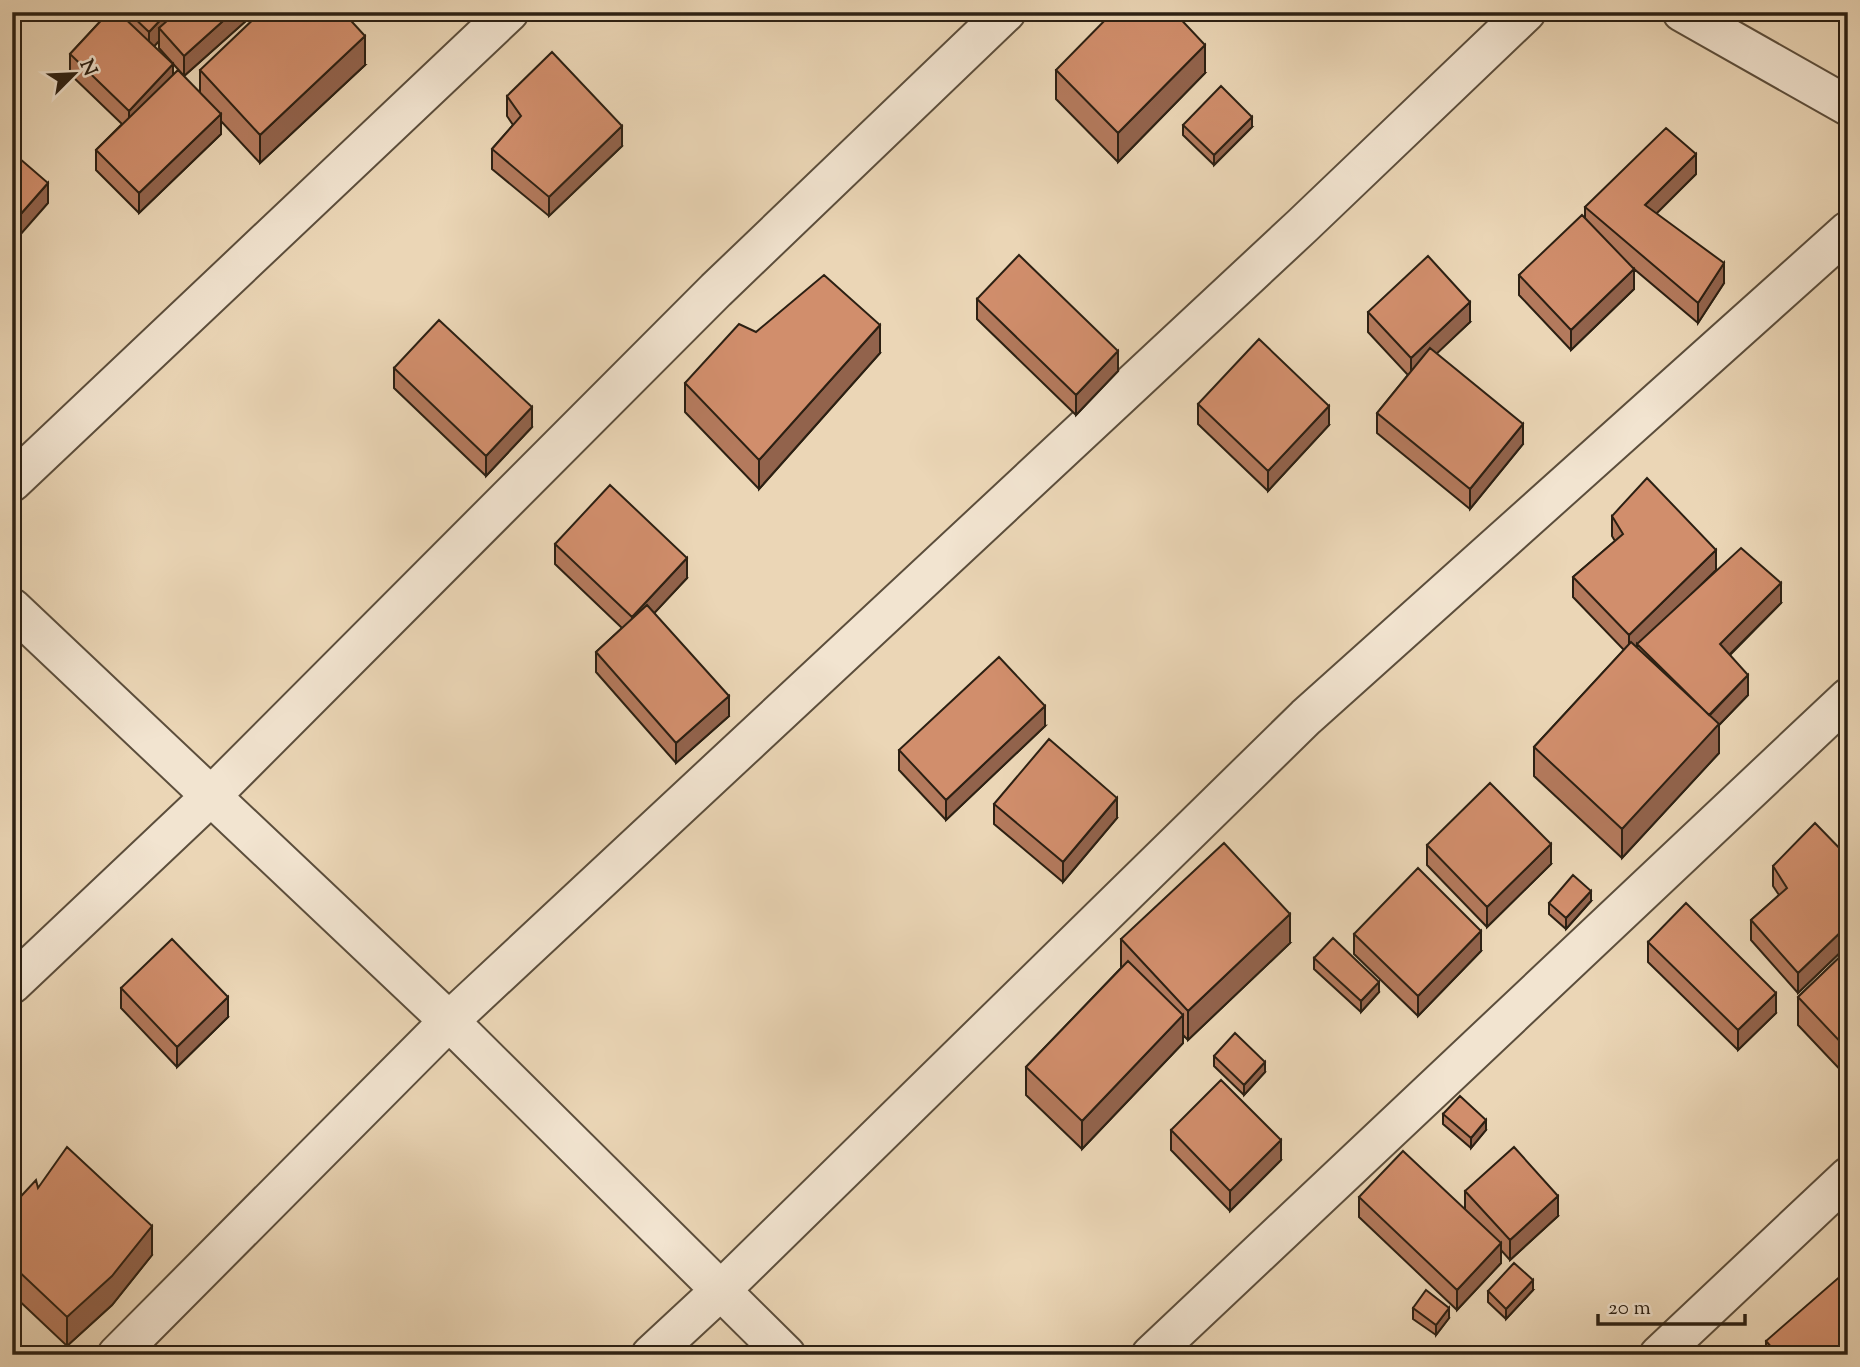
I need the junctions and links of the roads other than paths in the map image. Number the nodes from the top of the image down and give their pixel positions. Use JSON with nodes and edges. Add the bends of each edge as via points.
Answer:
{"nodes":[{"id":1,"x":509,"y":12,"type":"edge"},
{"id":2,"x":1006,"y":12,"type":"edge"},
{"id":3,"x":1526,"y":12,"type":"edge"},
{"id":4,"x":1682,"y":12,"type":"edge"},
{"id":5,"x":1848,"y":106,"type":"edge"},
{"id":6,"x":1848,"y":231,"type":"edge"},
{"id":7,"x":12,"y":482,"type":"edge"},
{"id":8,"x":12,"y":608,"type":"edge"},
{"id":9,"x":1848,"y":698,"type":"edge"},
{"id":10,"x":212,"y":796,"type":"junction"},
{"id":11,"x":12,"y":984,"type":"edge"},
{"id":12,"x":449,"y":1021,"type":"junction"},
{"id":13,"x":1848,"y":1177,"type":"edge"},
{"id":14,"x":721,"y":1290,"type":"junction"},
{"id":15,"x":117,"y":1355,"type":"edge"},
{"id":16,"x":651,"y":1355,"type":"edge"},
{"id":17,"x":786,"y":1355,"type":"edge"},
{"id":18,"x":1151,"y":1355,"type":"edge"},
{"id":19,"x":1658,"y":1355,"type":"edge"}],
"edges":[{"from":1,"to":7,"type":"street"},
{"from":2,"to":10,"type":"street","via":[[716,290]]},
{"from":3,"to":12,"type":"street"},
{"from":4,"to":5,"type":"street"},
{"from":6,"to":14,"type":"street","via":[[1306,718]]},
{"from":8,"to":10,"type":"street"},
{"from":9,"to":18,"type":"street"},
{"from":10,"to":11,"type":"street"},
{"from":10,"to":12,"type":"street"},
{"from":12,"to":14,"type":"street"},
{"from":12,"to":15,"type":"street"},
{"from":13,"to":19,"type":"street"},
{"from":14,"to":16,"type":"street"},
{"from":14,"to":17,"type":"street"}]}
